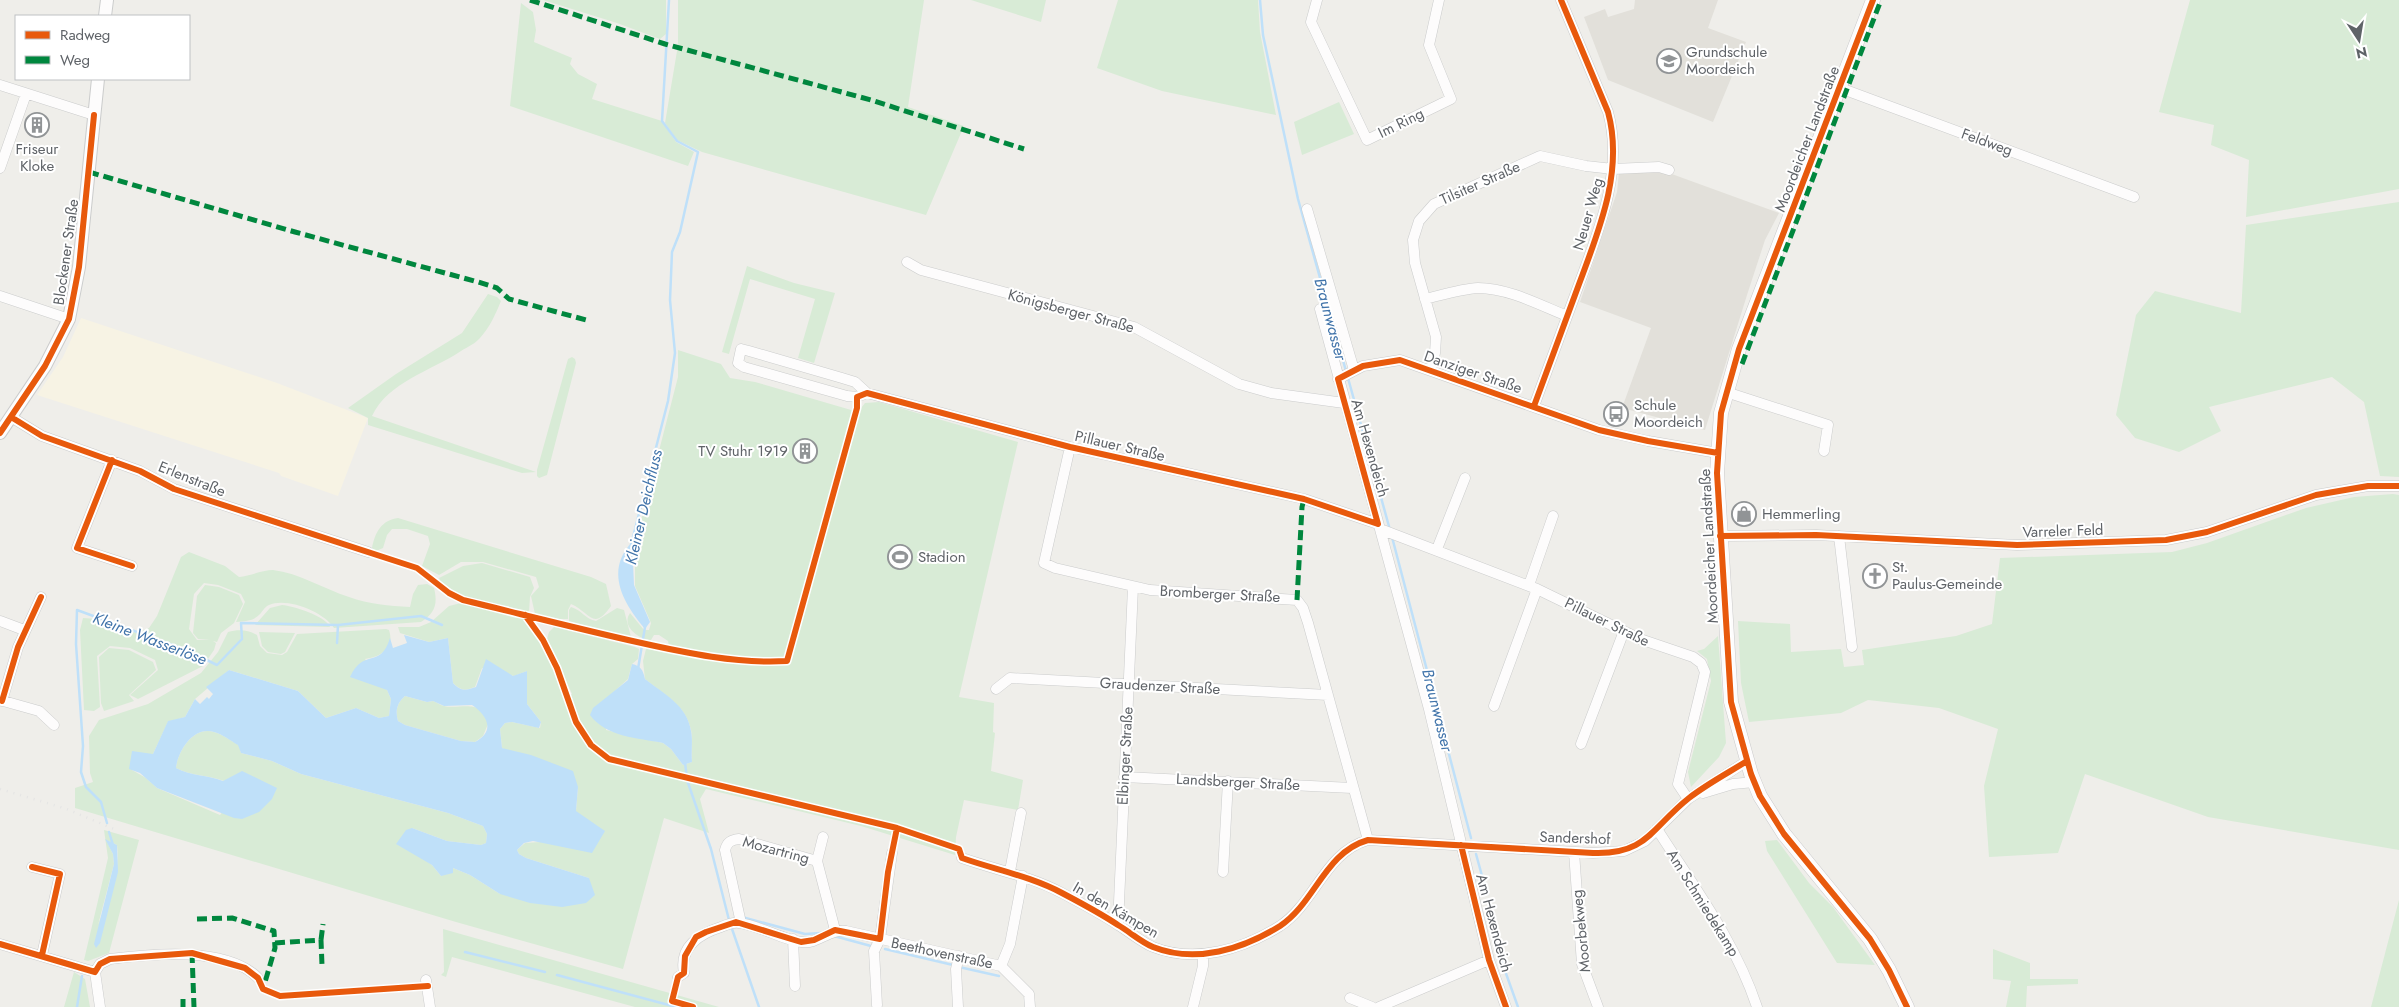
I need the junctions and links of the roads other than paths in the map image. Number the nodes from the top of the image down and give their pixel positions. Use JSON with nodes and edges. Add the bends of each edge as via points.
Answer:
{"nodes":[{"id":1,"x":107,"y":0,"type":"edge"},
{"id":2,"x":1317,"y":0,"type":"edge"},
{"id":3,"x":1439,"y":0,"type":"edge"},
{"id":4,"x":1561,"y":0,"type":"edge"},
{"id":5,"x":1873,"y":0,"type":"edge"},
{"id":6,"x":105,"y":15,"type":"edge"},
{"id":7,"x":98,"y":80,"type":"edge"},
{"id":8,"x":0,"y":85,"type":"edge"},
{"id":9,"x":1840,"y":88,"type":"junction"},
{"id":10,"x":26,"y":94,"type":"junction"},
{"id":11,"x":94,"y":115,"type":"junction"},
{"id":12,"x":0,"y":168,"type":"edge"},
{"id":13,"x":1612,"y":169,"type":"junction"},
{"id":14,"x":1669,"y":170,"type":"dead end"},
{"id":15,"x":2134,"y":197,"type":"dead end"},
{"id":16,"x":1307,"y":209,"type":"dead end"},
{"id":17,"x":907,"y":262,"type":"dead end"},
{"id":18,"x":0,"y":296,"type":"edge"},
{"id":19,"x":1425,"y":299,"type":"junction"},
{"id":20,"x":1320,"y":309,"type":"dead end"},
{"id":21,"x":1567,"y":316,"type":"junction"},
{"id":22,"x":69,"y":319,"type":"junction"},
{"id":23,"x":1354,"y":370,"type":"junction"},
{"id":24,"x":1431,"y":370,"type":"junction"},
{"id":25,"x":1340,"y":378,"type":"junction"},
{"id":26,"x":1726,"y":392,"type":"junction"},
{"id":27,"x":866,"y":393,"type":"junction"},
{"id":28,"x":1344,"y":404,"type":"junction"},
{"id":29,"x":1534,"y":406,"type":"junction"},
{"id":30,"x":11,"y":417,"type":"junction"},
{"id":31,"x":0,"y":433,"type":"edge"},
{"id":32,"x":1070,"y":447,"type":"junction"},
{"id":33,"x":1824,"y":451,"type":"dead end"},
{"id":34,"x":1718,"y":453,"type":"junction"},
{"id":35,"x":112,"y":460,"type":"junction"},
{"id":36,"x":1465,"y":478,"type":"dead end"},
{"id":37,"x":2399,"y":486,"type":"edge"},
{"id":38,"x":1553,"y":516,"type":"dead end"},
{"id":39,"x":1380,"y":528,"type":"junction"},
{"id":40,"x":1720,"y":536,"type":"junction"},
{"id":41,"x":1839,"y":536,"type":"junction"},
{"id":42,"x":1437,"y":550,"type":"junction"},
{"id":43,"x":368,"y":552,"type":"dead end"},
{"id":44,"x":132,"y":566,"type":"dead end"},
{"id":45,"x":1132,"y":587,"type":"junction"},
{"id":46,"x":1533,"y":587,"type":"junction"},
{"id":47,"x":41,"y":597,"type":"dead end"},
{"id":48,"x":0,"y":621,"type":"edge"},
{"id":49,"x":24,"y":630,"type":"junction"},
{"id":50,"x":1624,"y":631,"type":"junction"},
{"id":51,"x":1852,"y":647,"type":"dead end"},
{"id":52,"x":1128,"y":684,"type":"junction"},
{"id":53,"x":996,"y":688,"type":"dead end"},
{"id":54,"x":1328,"y":695,"type":"junction"},
{"id":55,"x":1,"y":700,"type":"edge"},
{"id":56,"x":1494,"y":706,"type":"dead end"},
{"id":57,"x":54,"y":725,"type":"dead end"},
{"id":58,"x":1581,"y":744,"type":"dead end"},
{"id":59,"x":1748,"y":761,"type":"junction"},
{"id":60,"x":1124,"y":778,"type":"junction"},
{"id":61,"x":1228,"y":781,"type":"junction"},
{"id":62,"x":1754,"y":782,"type":"junction"},
{"id":63,"x":1352,"y":788,"type":"junction"},
{"id":64,"x":1688,"y":799,"type":"junction"},
{"id":65,"x":1021,"y":813,"type":"dead end"},
{"id":66,"x":1657,"y":829,"type":"junction"},
{"id":67,"x":823,"y":837,"type":"dead end"},
{"id":68,"x":1368,"y":840,"type":"junction"},
{"id":69,"x":1461,"y":845,"type":"junction"},
{"id":70,"x":1574,"y":852,"type":"junction"},
{"id":71,"x":892,"y":853,"type":"dead end"},
{"id":72,"x":962,"y":858,"type":"dead end"},
{"id":73,"x":817,"y":861,"type":"junction"},
{"id":74,"x":32,"y":867,"type":"dead end"},
{"id":75,"x":1010,"y":871,"type":"junction"},
{"id":76,"x":1223,"y":872,"type":"dead end"},
{"id":77,"x":1023,"y":876,"type":"junction"},
{"id":78,"x":737,"y":920,"type":"junction"},
{"id":79,"x":1118,"y":924,"type":"junction"},
{"id":80,"x":833,"y":931,"type":"junction"},
{"id":81,"x":793,"y":939,"type":"junction"},
{"id":82,"x":880,"y":939,"type":"junction"},
{"id":83,"x":0,"y":944,"type":"edge"},
{"id":84,"x":1204,"y":954,"type":"junction"},
{"id":85,"x":42,"y":956,"type":"junction"},
{"id":86,"x":1489,"y":960,"type":"junction"},
{"id":87,"x":957,"y":963,"type":"junction"},
{"id":88,"x":1001,"y":966,"type":"junction"},
{"id":89,"x":95,"y":972,"type":"junction"},
{"id":90,"x":258,"y":978,"type":"dead end"},
{"id":91,"x":678,"y":978,"type":"dead end"},
{"id":92,"x":426,"y":980,"type":"dead end"},
{"id":93,"x":795,"y":986,"type":"dead end"},
{"id":94,"x":1350,"y":998,"type":"dead end"},
{"id":95,"x":877,"y":1006,"type":"dead end"},
{"id":96,"x":100,"y":1007,"type":"edge"},
{"id":97,"x":430,"y":1007,"type":"edge"},
{"id":98,"x":958,"y":1007,"type":"edge"},
{"id":99,"x":1030,"y":1007,"type":"edge"},
{"id":100,"x":1193,"y":1007,"type":"edge"},
{"id":101,"x":1372,"y":1007,"type":"edge"},
{"id":102,"x":1379,"y":1007,"type":"edge"},
{"id":103,"x":1506,"y":1007,"type":"edge"},
{"id":104,"x":1598,"y":1007,"type":"edge"},
{"id":105,"x":1757,"y":1007,"type":"edge"},
{"id":106,"x":1907,"y":1007,"type":"edge"}],
"edges":[{"from":1,"to":6,"type":"street"},
{"from":2,"to":3,"type":"street","name":"Im Ring","via":[[1311,22],[1367,140],[1451,99],[1429,45]]},
{"from":4,"to":13,"type":"street","name":"Neuer Weg","via":[[1608,112],[1613,129]]},
{"from":5,"to":9,"type":"main road","name":"Moordeicher Landstraße"},
{"from":7,"to":11,"type":"street","name":"Blockener Straße"},
{"from":8,"to":10,"type":"street"},
{"from":9,"to":15,"type":"street","name":"Feldweg"},
{"from":9,"to":26,"type":"main road","name":"Moordeicher Landstraße","via":[[1738,349]]},
{"from":10,"to":11,"type":"street"},
{"from":10,"to":12,"type":"street"},
{"from":11,"to":22,"type":"street","name":"Blockener Straße","via":[[79,267]]},
{"from":13,"to":14,"type":"street","name":"Tilsiter Straße","via":[[1659,167]]},
{"from":13,"to":19,"type":"street","name":"Tilsiter Straße","via":[[1540,156],[1434,204],[1419,221],[1413,240],[1415,263]]},
{"from":13,"to":21,"type":"street","name":"Neuer Weg","via":[[1598,234]]},
{"from":16,"to":23,"type":"street"},
{"from":17,"to":28,"type":"street","name":"Königsberger Straße","via":[[921,270],[1134,327],[1256,390]]},
{"from":18,"to":22,"type":"street"},
{"from":19,"to":21,"type":"street","via":[[1485,289],[1527,300]]},
{"from":19,"to":24,"type":"street","name":"Tilsiter Straße","via":[[1436,343]]},
{"from":20,"to":25,"type":"street","name":"Am Hexendeich"},
{"from":21,"to":29,"type":"street","name":"Neuer Weg"},
{"from":22,"to":30,"type":"street","name":"Blockener Straße","via":[[45,366]]},
{"from":23,"to":24,"type":"street","name":"Danziger Straße","via":[[1374,363],[1400,360]]},
{"from":23,"to":25,"type":"street","name":"Danziger Straße"},
{"from":24,"to":29,"type":"street","name":"Danziger Straße"},
{"from":25,"to":28,"type":"street","name":"Am Hexendeich"},
{"from":26,"to":33,"type":"street","via":[[1828,425]]},
{"from":26,"to":34,"type":"main road","name":"Moordeicher Landstraße"},
{"from":27,"to":27,"type":"street","name":"Pillauer Straße","via":[[855,382],[749,351],[741,349],[738,356],[738,363],[744,367],[847,396],[857,397]]},
{"from":27,"to":32,"type":"street","name":"Pillauer Straße"},
{"from":28,"to":39,"type":"street","name":"Am Hexendeich"},
{"from":29,"to":34,"type":"street","name":"Danziger Straße","via":[[1614,434]]},
{"from":30,"to":31,"type":"street","name":"Blockener Straße"},
{"from":30,"to":35,"type":"street","name":"Erlenstraße","via":[[42,436]]},
{"from":32,"to":39,"type":"street","name":"Pillauer Straße","via":[[1304,499]]},
{"from":32,"to":45,"type":"street","name":"Bromberger Straße","via":[[1044,563]]},
{"from":34,"to":40,"type":"main road","name":"Moordeicher Landstraße"},
{"from":35,"to":43,"type":"street","name":"Erlenstraße","via":[[174,488]]},
{"from":35,"to":44,"type":"street","via":[[77,548]]},
{"from":36,"to":42,"type":"street"},
{"from":37,"to":41,"type":"street","name":"Varreler Feld","via":[[2368,486],[2316,494],[2207,532],[2166,540],[2017,545]]},
{"from":38,"to":46,"type":"street"},
{"from":39,"to":42,"type":"street","name":"Pillauer Straße"},
{"from":39,"to":69,"type":"street","name":"Am Hexendeich","via":[[1429,709]]},
{"from":40,"to":41,"type":"street","name":"Varreler Feld"},
{"from":40,"to":59,"type":"main road","name":"Moordeicher Landstraße","via":[[1731,702]]},
{"from":41,"to":51,"type":"street"},
{"from":42,"to":46,"type":"street","name":"Pillauer Straße"},
{"from":45,"to":52,"type":"street","name":"Elbinger Straße"},
{"from":45,"to":54,"type":"street","name":"Bromberger Straße","via":[[1297,600],[1304,608]]},
{"from":46,"to":50,"type":"street","name":"Pillauer Straße"},
{"from":46,"to":56,"type":"street"},
{"from":47,"to":49,"type":"street"},
{"from":48,"to":49,"type":"street"},
{"from":49,"to":55,"type":"street"},
{"from":50,"to":58,"type":"street"},
{"from":50,"to":64,"type":"street","name":"Pillauer Straße","via":[[1701,663],[1704,672],[1678,784]]},
{"from":52,"to":53,"type":"street","name":"Graudenzer Straße","via":[[1010,678]]},
{"from":52,"to":54,"type":"street","name":"Graudenzer Straße"},
{"from":52,"to":60,"type":"street","name":"Elbinger Straße"},
{"from":54,"to":63,"type":"street","name":"Bromberger Straße"},
{"from":55,"to":57,"type":"street","via":[[39,711]]},
{"from":59,"to":62,"type":"main road","name":"Moordeicher Landstraße"},
{"from":59,"to":64,"type":"street","name":"Sandershof"},
{"from":60,"to":61,"type":"street","name":"Landsberger Straße"},
{"from":60,"to":79,"type":"street","name":"Elbinger Straße"},
{"from":61,"to":63,"type":"street","name":"Landsberger Straße"},
{"from":61,"to":76,"type":"street"},
{"from":62,"to":64,"type":"street","name":"Sandershof","via":[[1715,789]]},
{"from":62,"to":106,"type":"main road","name":"Moordeicher Landstraße","via":[[1784,834],[1870,939]]},
{"from":63,"to":68,"type":"street","name":"Bromberger Straße"},
{"from":64,"to":66,"type":"street","name":"Sandershof"},
{"from":65,"to":75,"type":"street"},
{"from":66,"to":70,"type":"street","name":"Sandershof","via":[[1624,852]]},
{"from":66,"to":105,"type":"street","name":"Am Schmiedekamp","via":[[1724,931]]},
{"from":67,"to":73,"type":"street","name":"Mozartring"},
{"from":68,"to":69,"type":"street"},
{"from":68,"to":84,"type":"street","name":"In den Kämpen","via":[[1341,855],[1305,903],[1281,925],[1236,947]]},
{"from":69,"to":70,"type":"street","name":"Sandershof"},
{"from":69,"to":86,"type":"street","name":"Am Hexendeich"},
{"from":70,"to":104,"type":"street","name":"Moorbekweg","via":[[1582,964]]},
{"from":71,"to":82,"type":"street"},
{"from":72,"to":75,"type":"street","name":"In den Kämpen"},
{"from":73,"to":78,"type":"street","name":"Mozartring","via":[[747,841],[731,840],[725,850]]},
{"from":73,"to":80,"type":"street","name":"Mozartring"},
{"from":74,"to":85,"type":"street","via":[[60,874]]},
{"from":75,"to":77,"type":"street","name":"In den Kämpen"},
{"from":77,"to":79,"type":"street","name":"In den Kämpen"},
{"from":77,"to":88,"type":"street","name":"Beethovenstraße","via":[[1010,944]]},
{"from":78,"to":81,"type":"street"},
{"from":78,"to":91,"type":"street","via":[[706,932],[693,941],[685,956],[684,973]]},
{"from":79,"to":84,"type":"street","name":"In den Kämpen","via":[[1161,950]]},
{"from":80,"to":81,"type":"street","via":[[814,940],[801,942]]},
{"from":80,"to":82,"type":"street","name":"Beethovenstraße"},
{"from":81,"to":93,"type":"street"},
{"from":82,"to":87,"type":"street","name":"Beethovenstraße"},
{"from":82,"to":95,"type":"street","via":[[874,951]]},
{"from":83,"to":85,"type":"street"},
{"from":84,"to":100,"type":"street"},
{"from":85,"to":89,"type":"street"},
{"from":86,"to":102,"type":"street"},
{"from":86,"to":103,"type":"street","name":"Am Hexendeich"},
{"from":87,"to":88,"type":"street","name":"Beethovenstraße"},
{"from":87,"to":98,"type":"street"},
{"from":88,"to":99,"type":"street","via":[[1029,994]]},
{"from":89,"to":90,"type":"street","via":[[100,964],[110,959],[186,953],[245,968]]},
{"from":89,"to":96,"type":"street"},
{"from":92,"to":97,"type":"street"},
{"from":94,"to":101,"type":"street"}]}
